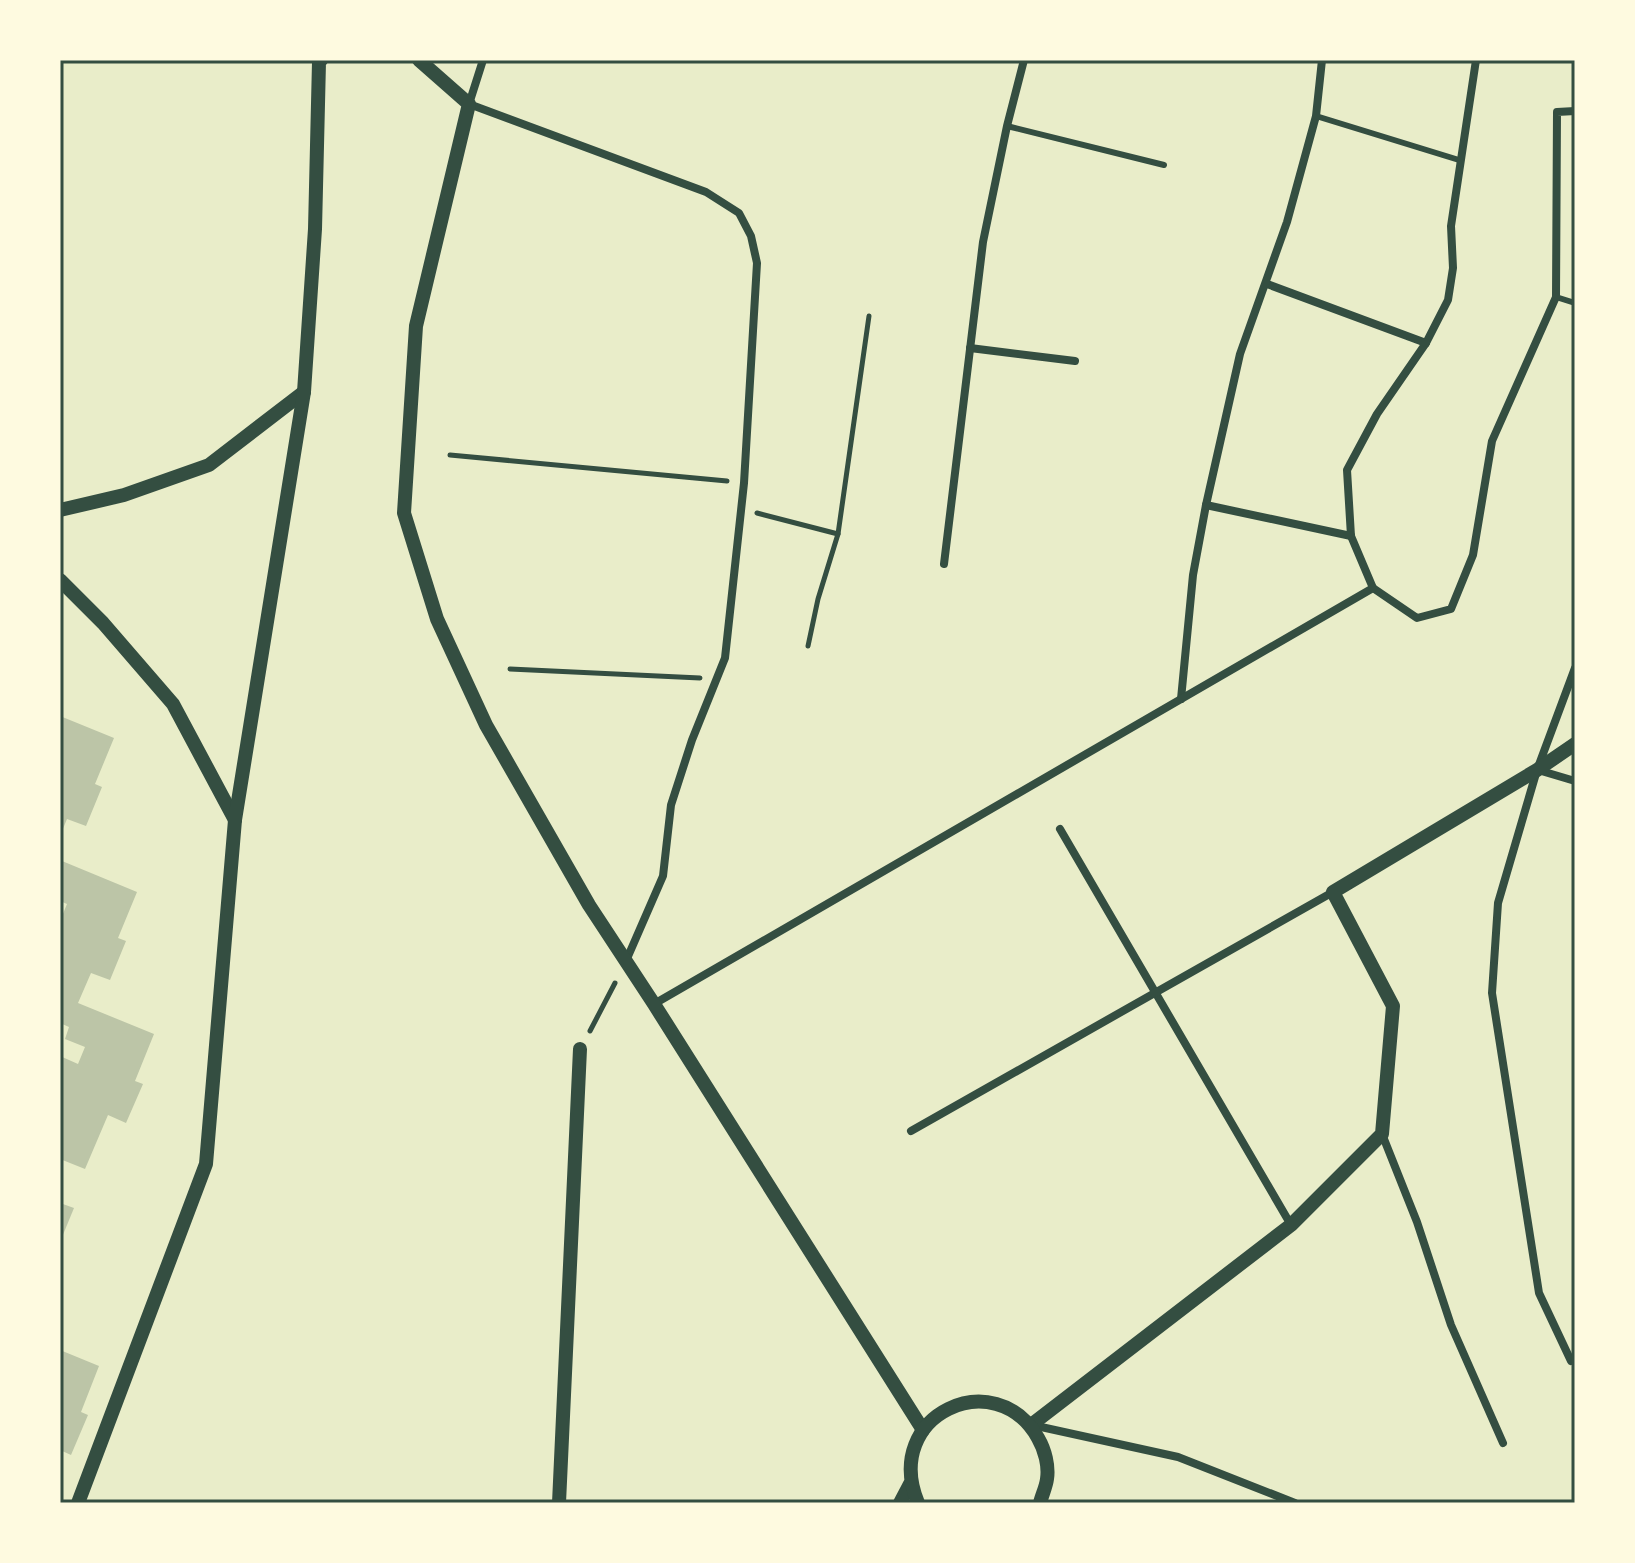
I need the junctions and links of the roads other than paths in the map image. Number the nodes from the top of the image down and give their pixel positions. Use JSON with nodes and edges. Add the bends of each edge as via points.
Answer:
{"nodes":[{"id":1,"x":419,"y":60,"type":"edge"},
{"id":2,"x":483,"y":60,"type":"edge"},
{"id":3,"x":1024,"y":60,"type":"edge"},
{"id":4,"x":1322,"y":60,"type":"edge"},
{"id":5,"x":1476,"y":60,"type":"edge"},
{"id":6,"x":320,"y":61,"type":"edge"},
{"id":7,"x":469,"y":104,"type":"junction"},
{"id":8,"x":1575,"y":111,"type":"edge"},
{"id":9,"x":1316,"y":116,"type":"junction"},
{"id":10,"x":1007,"y":126,"type":"junction"},
{"id":11,"x":1459,"y":160,"type":"junction"},
{"id":12,"x":1164,"y":165,"type":"dead end"},
{"id":13,"x":1267,"y":284,"type":"junction"},
{"id":14,"x":1556,"y":297,"type":"junction"},
{"id":15,"x":1575,"y":303,"type":"edge"},
{"id":16,"x":1426,"y":343,"type":"junction"},
{"id":17,"x":970,"y":348,"type":"junction"},
{"id":18,"x":1075,"y":361,"type":"dead end"},
{"id":19,"x":304,"y":392,"type":"junction"},
{"id":20,"x":1206,"y":505,"type":"junction"},
{"id":21,"x":60,"y":510,"type":"edge"},
{"id":22,"x":1351,"y":536,"type":"junction"},
{"id":23,"x":944,"y":564,"type":"dead end"},
{"id":24,"x":60,"y":580,"type":"edge"},
{"id":25,"x":1373,"y":588,"type":"junction"},
{"id":26,"x":1575,"y":668,"type":"edge"},
{"id":27,"x":1181,"y":699,"type":"junction"},
{"id":28,"x":1575,"y":744,"type":"edge"},
{"id":29,"x":1537,"y":770,"type":"junction"},
{"id":30,"x":1575,"y":781,"type":"edge"},
{"id":31,"x":235,"y":820,"type":"junction"},
{"id":32,"x":1060,"y":829,"type":"dead end"},
{"id":33,"x":1333,"y":892,"type":"junction"},
{"id":34,"x":626,"y":961,"type":"junction"},
{"id":35,"x":1156,"y":993,"type":"junction"},
{"id":36,"x":654,"y":1004,"type":"junction"},
{"id":37,"x":580,"y":1049,"type":"road end"},
{"id":38,"x":911,"y":1131,"type":"dead end"},
{"id":39,"x":1382,"y":1134,"type":"junction"},
{"id":40,"x":1291,"y":1225,"type":"junction"},
{"id":41,"x":1571,"y":1361,"type":"dead end"},
{"id":42,"x":1031,"y":1425,"type":"junction"},
{"id":43,"x":923,"y":1430,"type":"junction"},
{"id":44,"x":1503,"y":1443,"type":"dead end"},
{"id":45,"x":910,"y":1484,"type":"junction"},
{"id":46,"x":78,"y":1503,"type":"edge"},
{"id":47,"x":559,"y":1503,"type":"edge"},
{"id":48,"x":900,"y":1503,"type":"edge"},
{"id":49,"x":918,"y":1503,"type":"edge"},
{"id":50,"x":1040,"y":1503,"type":"edge"},
{"id":51,"x":1295,"y":1503,"type":"edge"}],
"edges":[{"from":1,"to":7,"type":"street"},
{"from":2,"to":7,"type":"street"},
{"from":3,"to":10,"type":"street"},
{"from":4,"to":9,"type":"street"},
{"from":5,"to":11,"type":"street"},
{"from":6,"to":19,"type":"street"},
{"from":7,"to":34,"type":"street","via":[[416,326],[404,513],[437,619],[486,725]]},
{"from":7,"to":34,"type":"street","via":[[692,186],[739,213],[757,263],[744,483],[725,658],[671,805],[663,876]]},
{"from":8,"to":14,"type":"street","via":[[1557,112]]},
{"from":9,"to":11,"type":"lane"},
{"from":9,"to":13,"type":"street"},
{"from":10,"to":12,"type":"lane"},
{"from":10,"to":17,"type":"street","via":[[983,242]]},
{"from":11,"to":16,"type":"street","via":[[1448,300]]},
{"from":13,"to":16,"type":"street"},
{"from":13,"to":20,"type":"street","via":[[1240,354]]},
{"from":14,"to":15,"type":"lane"},
{"from":14,"to":25,"type":"street","via":[[1492,441],[1473,555],[1451,609],[1417,618]]},
{"from":16,"to":22,"type":"street","via":[[1377,414],[1347,470]]},
{"from":17,"to":18,"type":"street"},
{"from":17,"to":23,"type":"street"},
{"from":19,"to":21,"type":"street","via":[[209,465],[124,495]]},
{"from":19,"to":31,"type":"street"},
{"from":20,"to":22,"type":"street"},
{"from":20,"to":27,"type":"street"},
{"from":22,"to":25,"type":"street"},
{"from":24,"to":31,"type":"street","via":[[173,704]]},
{"from":25,"to":27,"type":"street"},
{"from":26,"to":29,"type":"street"},
{"from":27,"to":36,"type":"street"},
{"from":28,"to":29,"type":"street"},
{"from":29,"to":30,"type":"street"},
{"from":29,"to":33,"type":"street"},
{"from":29,"to":41,"type":"street","via":[[1498,903],[1492,993],[1539,1293]]},
{"from":31,"to":46,"type":"street","via":[[206,1164]]},
{"from":32,"to":35,"type":"street"},
{"from":33,"to":35,"type":"street"},
{"from":33,"to":39,"type":"street","via":[[1393,1006]]},
{"from":34,"to":36,"type":"street"},
{"from":35,"to":38,"type":"street"},
{"from":35,"to":40,"type":"street"},
{"from":36,"to":43,"type":"street"},
{"from":37,"to":47,"type":"street"},
{"from":39,"to":40,"type":"street"},
{"from":39,"to":44,"type":"street","via":[[1451,1325]]},
{"from":40,"to":42,"type":"street"},
{"from":42,"to":43,"type":"street","via":[[1006,1406],[975,1401],[946,1409]]},
{"from":42,"to":50,"type":"street","via":[[1045,1449],[1048,1477]]},
{"from":42,"to":51,"type":"street","via":[[1178,1457]]},
{"from":43,"to":45,"type":"street","via":[[910,1455]]},
{"from":45,"to":48,"type":"street"},
{"from":45,"to":49,"type":"street"}]}
